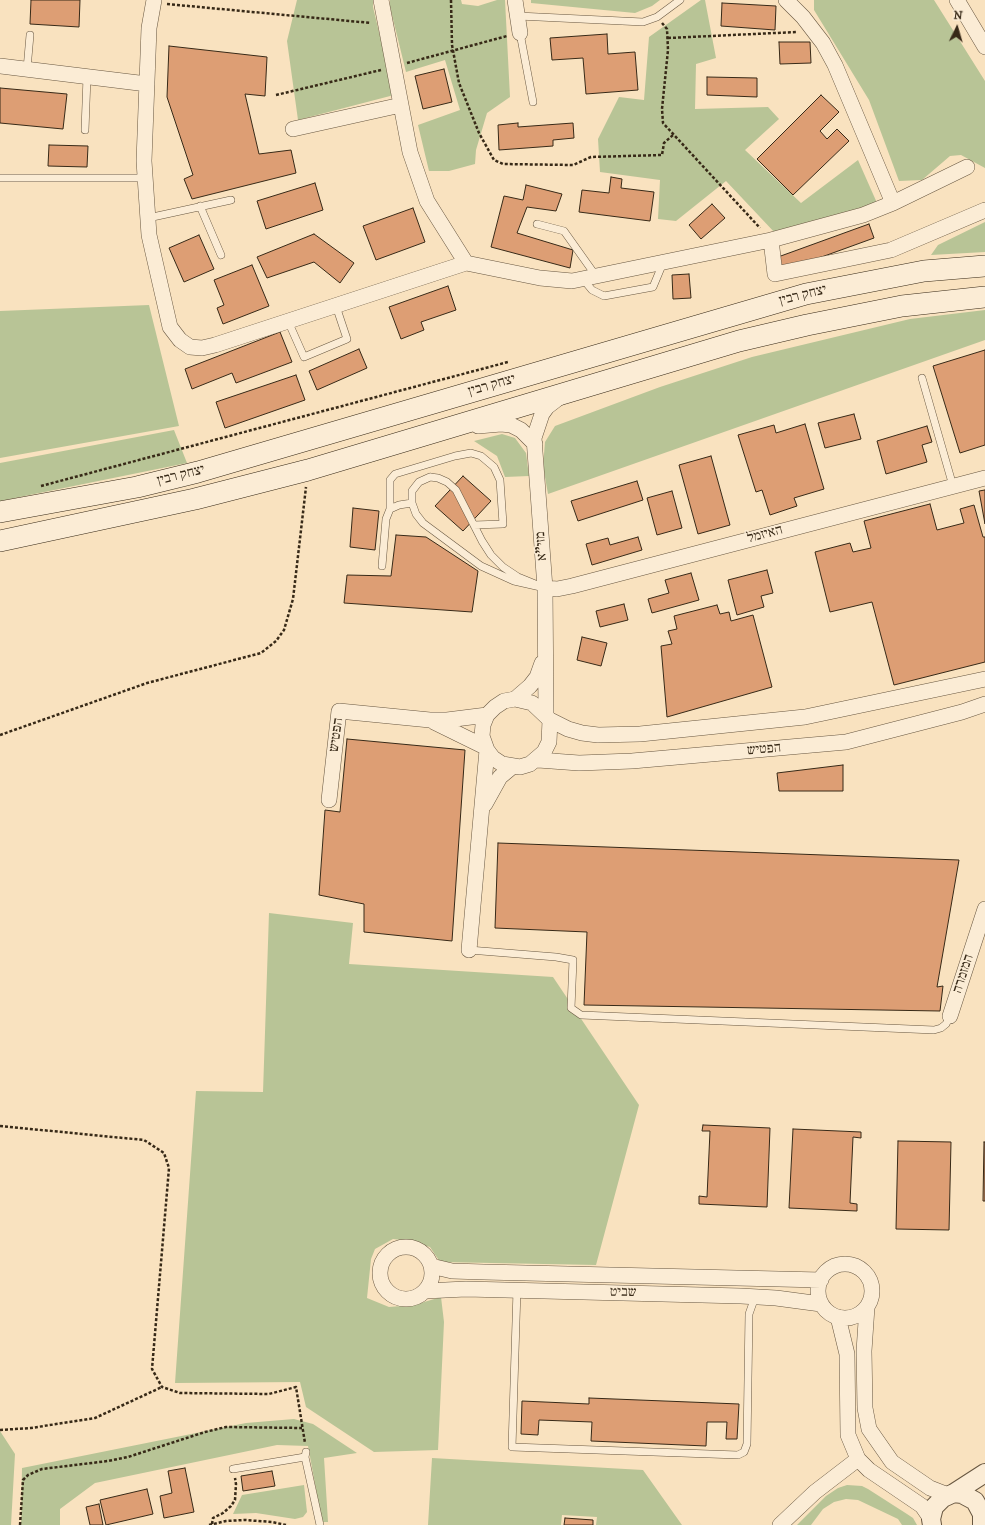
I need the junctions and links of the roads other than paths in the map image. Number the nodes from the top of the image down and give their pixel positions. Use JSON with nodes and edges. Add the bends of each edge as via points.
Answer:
{"nodes":[{"id":1,"x":381,"y":0,"type":"edge"},
{"id":2,"x":514,"y":0,"type":"edge"},
{"id":3,"x":680,"y":0,"type":"edge"},
{"id":4,"x":786,"y":0,"type":"edge"},
{"id":5,"x":957,"y":0,"type":"edge"},
{"id":6,"x":154,"y":1,"type":"edge"},
{"id":7,"x":518,"y":16,"type":"junction"},
{"id":8,"x":520,"y":32,"type":"joint"},
{"id":9,"x":30,"y":35,"type":"dead end"},
{"id":10,"x":985,"y":47,"type":"edge"},
{"id":11,"x":0,"y":66,"type":"edge"},
{"id":12,"x":27,"y":70,"type":"junction"},
{"id":13,"x":87,"y":77,"type":"junction"},
{"id":14,"x":147,"y":84,"type":"junction"},
{"id":15,"x":533,"y":102,"type":"dead end"},
{"id":16,"x":401,"y":105,"type":"junction"},
{"id":17,"x":293,"y":129,"type":"dead end"},
{"id":18,"x":85,"y":130,"type":"dead end"},
{"id":19,"x":967,"y":167,"type":"dead end"},
{"id":20,"x":0,"y":178,"type":"edge"},
{"id":21,"x":145,"y":178,"type":"junction"},
{"id":22,"x":231,"y":200,"type":"dead end"},
{"id":23,"x":893,"y":203,"type":"junction"},
{"id":24,"x":200,"y":206,"type":"junction"},
{"id":25,"x":985,"y":210,"type":"edge"},
{"id":26,"x":148,"y":218,"type":"junction"},
{"id":27,"x":536,"y":224,"type":"dead end"},
{"id":28,"x":771,"y":240,"type":"junction"},
{"id":29,"x":221,"y":255,"type":"dead end"},
{"id":30,"x":664,"y":261,"type":"junction"},
{"id":31,"x":466,"y":263,"type":"junction"},
{"id":32,"x":985,"y":266,"type":"edge"},
{"id":33,"x":590,"y":277,"type":"junction"},
{"id":34,"x":985,"y":297,"type":"edge"},
{"id":35,"x":336,"y":306,"type":"junction"},
{"id":36,"x":288,"y":320,"type":"junction"},
{"id":37,"x":922,"y":378,"type":"dead end"},
{"id":38,"x":566,"y":394,"type":"junction"},
{"id":39,"x":450,"y":428,"type":"junction"},
{"id":40,"x":534,"y":444,"type":"junction"},
{"id":41,"x":985,"y":478,"type":"edge"},
{"id":42,"x":953,"y":486,"type":"junction"},
{"id":43,"x":412,"y":503,"type":"junction"},
{"id":44,"x":390,"y":509,"type":"junction"},
{"id":45,"x":0,"y":512,"type":"edge"},
{"id":46,"x":474,"y":525,"type":"junction"},
{"id":47,"x":0,"y":541,"type":"edge"},
{"id":48,"x":382,"y":566,"type":"dead end"},
{"id":49,"x":545,"y":588,"type":"junction"},
{"id":50,"x":545,"y":648,"type":"junction"},
{"id":51,"x":985,"y":680,"type":"edge"},
{"id":52,"x":515,"y":699,"type":"junction"},
{"id":53,"x":985,"y":704,"type":"edge"},
{"id":54,"x":487,"y":714,"type":"junction"},
{"id":55,"x":548,"y":717,"type":"junction"},
{"id":56,"x":430,"y":720,"type":"junction"},
{"id":57,"x":486,"y":748,"type":"junction"},
{"id":58,"x":538,"y":760,"type":"junction"},
{"id":59,"x":512,"y":767,"type":"junction"},
{"id":60,"x":329,"y":800,"type":"dead end"},
{"id":61,"x":482,"y":810,"type":"junction"},
{"id":62,"x":985,"y":909,"type":"edge"},
{"id":63,"x":469,"y":950,"type":"joint"},
{"id":64,"x":950,"y":1016,"type":"joint"},
{"id":65,"x":431,"y":1266,"type":"junction"},
{"id":66,"x":821,"y":1280,"type":"junction"},
{"id":67,"x":517,"y":1290,"type":"junction"},
{"id":68,"x":425,"y":1291,"type":"junction"},
{"id":69,"x":755,"y":1296,"type":"junction"},
{"id":70,"x":822,"y":1304,"type":"junction"},
{"id":71,"x":867,"y":1306,"type":"junction"},
{"id":72,"x":838,"y":1317,"type":"junction"},
{"id":73,"x":858,"y":1459,"type":"junction"},
{"id":74,"x":233,"y":1469,"type":"road end"},
{"id":75,"x":985,"y":1473,"type":"edge"},
{"id":76,"x":951,"y":1494,"type":"junction"},
{"id":77,"x":983,"y":1516,"type":"edge"},
{"id":78,"x":932,"y":1522,"type":"edge"},
{"id":79,"x":320,"y":1525,"type":"edge"},
{"id":80,"x":780,"y":1525,"type":"edge"}],
"edges":[{"from":1,"to":16,"type":"street"},
{"from":2,"to":7,"type":"street"},
{"from":3,"to":7,"type":"lane","via":[[657,17],[643,22]]},
{"from":4,"to":23,"type":"street","via":[[814,32],[835,65]]},
{"from":5,"to":10,"type":"street"},
{"from":6,"to":14,"type":"street","via":[[149,28]]},
{"from":7,"to":8,"type":"street"},
{"from":8,"to":15,"type":"lane"},
{"from":9,"to":12,"type":"lane"},
{"from":11,"to":12,"type":"street"},
{"from":12,"to":13,"type":"street"},
{"from":13,"to":14,"type":"street"},
{"from":13,"to":18,"type":"lane"},
{"from":14,"to":21,"type":"street"},
{"from":16,"to":17,"type":"street"},
{"from":16,"to":31,"type":"street","via":[[410,152],[427,200]]},
{"from":19,"to":23,"type":"street"},
{"from":20,"to":21,"type":"lane"},
{"from":21,"to":26,"type":"street"},
{"from":22,"to":24,"type":"lane"},
{"from":23,"to":28,"type":"street","via":[[863,215]]},
{"from":24,"to":26,"type":"lane"},
{"from":24,"to":29,"type":"lane"},
{"from":25,"to":28,"type":"street","via":[[891,250],[775,274]]},
{"from":26,"to":36,"type":"street","via":[[149,235],[170,327],[180,340],[190,347],[202,348]]},
{"from":27,"to":33,"type":"lane","via":[[564,231]]},
{"from":28,"to":30,"type":"street"},
{"from":30,"to":33,"type":"street"},
{"from":30,"to":33,"type":"lane","via":[[653,286],[604,296],[592,290]]},
{"from":31,"to":33,"type":"street","via":[[540,278],[572,281]]},
{"from":31,"to":35,"type":"street"},
{"from":32,"to":45,"type":"main road","name":"יצחק רבין","via":[[917,272],[806,294],[198,472],[137,487]]},
{"from":34,"to":38,"type":"main road","name":"יצחק רבין","via":[[902,306],[806,325],[739,341]]},
{"from":35,"to":36,"type":"street"},
{"from":35,"to":36,"type":"lane","via":[[347,339],[304,357]]},
{"from":37,"to":42,"type":"lane"},
{"from":38,"to":39,"type":"main road","name":"יצחק רבין"},
{"from":38,"to":40,"type":"street","name":"מזי\"א","via":[[558,398],[542,414]]},
{"from":39,"to":40,"type":"street","via":[[511,425],[527,435]]},
{"from":39,"to":47,"type":"main road","name":"יצחק רבין","via":[[308,470],[195,499]]},
{"from":40,"to":49,"type":"street","name":"מזי\"א"},
{"from":41,"to":42,"type":"street","name":"האיזמל"},
{"from":42,"to":49,"type":"street","name":"האיזמל","via":[[572,586]]},
{"from":43,"to":44,"type":"lane"},
{"from":43,"to":46,"type":"lane","via":[[412,491],[419,482],[430,477],[438,478],[456,490]]},
{"from":43,"to":49,"type":"lane","via":[[423,523],[481,566],[514,581]]},
{"from":44,"to":46,"type":"lane","via":[[390,480],[395,474],[471,453],[481,456],[494,467],[500,480],[503,524]]},
{"from":44,"to":48,"type":"lane","via":[[386,519]]},
{"from":46,"to":49,"type":"lane","via":[[491,555],[503,567],[518,577]]},
{"from":49,"to":50,"type":"street","name":"מזי\"א"},
{"from":50,"to":52,"type":"street","name":"מזי\"א","via":[[537,677]]},
{"from":50,"to":55,"type":"street","name":"מזי\"א"},
{"from":51,"to":55,"type":"street","name":"הפטיש","via":[[805,717],[640,734],[593,735],[568,729]]},
{"from":52,"to":54,"type":"street","via":[[504,701]]},
{"from":52,"to":55,"type":"street","via":[[532,703]]},
{"from":53,"to":58,"type":"street","name":"הפטיש","via":[[846,742],[632,761],[572,763]]},
{"from":54,"to":56,"type":"street","name":"הפטיש"},
{"from":54,"to":57,"type":"street","via":[[482,730]]},
{"from":55,"to":58,"type":"street","via":[[549,742]]},
{"from":56,"to":57,"type":"street","name":"הפטיש"},
{"from":56,"to":60,"type":"street","name":"הפטיש","via":[[339,711]]},
{"from":57,"to":59,"type":"street","via":[[493,758]]},
{"from":57,"to":61,"type":"street"},
{"from":58,"to":59,"type":"street"},
{"from":59,"to":61,"type":"street","via":[[495,784]]},
{"from":61,"to":63,"type":"street"},
{"from":62,"to":64,"type":"street","name":"המזמרה"},
{"from":63,"to":64,"type":"lane","via":[[573,960],[571,1008],[581,1015],[934,1030],[946,1024]]},
{"from":65,"to":66,"type":"street","name":"שביט","via":[[452,1271]]},
{"from":65,"to":68,"type":"street","via":[[432,1276]]},
{"from":65,"to":68,"type":"street","via":[[418,1250],[403,1248],[389,1253],[382,1261],[379,1271],[383,1286],[393,1297],[404,1300],[414,1298]]},
{"from":66,"to":70,"type":"street","via":[[818,1296]]},
{"from":66,"to":71,"type":"street","via":[[826,1273],[841,1265],[858,1268],[868,1277],[872,1290]]},
{"from":67,"to":68,"type":"street","name":"שביט"},
{"from":67,"to":69,"type":"street","name":"שביט"},
{"from":67,"to":69,"type":"lane","via":[[512,1447],[730,1454],[744,1452],[747,1444],[749,1314]]},
{"from":69,"to":70,"type":"street","name":"שביט"},
{"from":70,"to":72,"type":"street","via":[[826,1310]]},
{"from":71,"to":72,"type":"street","via":[[854,1316]]},
{"from":71,"to":76,"type":"street","via":[[865,1408],[868,1429],[892,1462],[930,1488]]},
{"from":72,"to":73,"type":"street","via":[[847,1354],[848,1435]]},
{"from":73,"to":78,"type":"street","via":[[869,1470],[922,1506]]},
{"from":73,"to":80,"type":"street","via":[[815,1492]]},
{"from":74,"to":79,"type":"lane","via":[[306,1454]]},
{"from":75,"to":76,"type":"street"},
{"from":76,"to":77,"type":"street","via":[[962,1494],[975,1501]]},
{"from":76,"to":78,"type":"street","via":[[942,1498],[934,1507]]}]}
